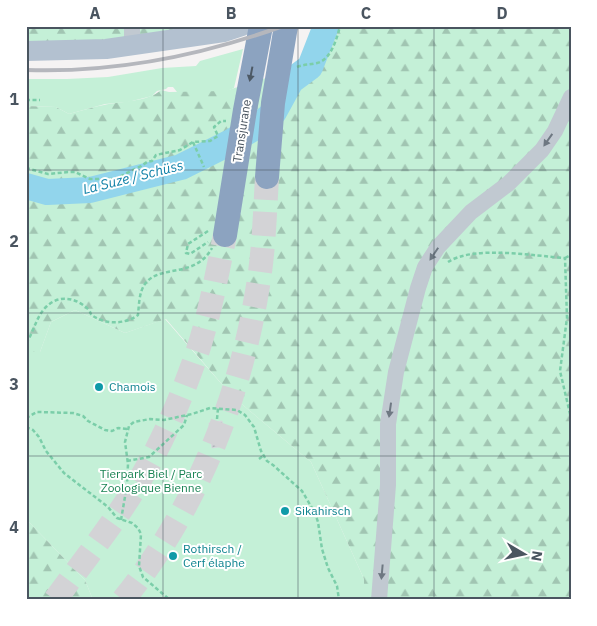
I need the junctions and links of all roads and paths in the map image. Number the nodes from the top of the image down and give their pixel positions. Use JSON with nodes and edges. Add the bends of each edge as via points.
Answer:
{"nodes":[{"id":1,"x":242,"y":26,"type":"edge"},
{"id":2,"x":261,"y":26,"type":"edge"},
{"id":3,"x":286,"y":26,"type":"edge"},
{"id":4,"x":340,"y":26,"type":"edge"},
{"id":5,"x":207,"y":31,"type":"edge"},
{"id":6,"x":132,"y":36,"type":"edge"},
{"id":7,"x":26,"y":51,"type":"edge"},
{"id":8,"x":290,"y":73,"type":"dead end"},
{"id":9,"x":571,"y":97,"type":"edge"},
{"id":10,"x":26,"y":100,"type":"edge"},
{"id":11,"x":40,"y":100,"type":"dead end"},
{"id":12,"x":232,"y":120,"type":"dead end"},
{"id":13,"x":193,"y":142,"type":"junction"},
{"id":14,"x":204,"y":167,"type":"dead end"},
{"id":15,"x":26,"y":168,"type":"edge"},
{"id":16,"x":267,"y":175,"type":"tunnel mouth"},
{"id":17,"x":221,"y":232,"type":"joint"},
{"id":18,"x":571,"y":255,"type":"edge"},
{"id":19,"x":565,"y":258,"type":"junction"},
{"id":20,"x":422,"y":275,"type":"junction"},
{"id":21,"x":26,"y":343,"type":"edge"},
{"id":22,"x":218,"y":408,"type":"junction"},
{"id":23,"x":187,"y":415,"type":"junction"},
{"id":24,"x":26,"y":418,"type":"edge"},
{"id":25,"x":571,"y":418,"type":"edge"},
{"id":26,"x":217,"y":419,"type":"dead end"},
{"id":27,"x":26,"y":427,"type":"edge"},
{"id":28,"x":128,"y":429,"type":"junction"},
{"id":29,"x":264,"y":456,"type":"junction"},
{"id":30,"x":259,"y":459,"type":"dead end"},
{"id":31,"x":127,"y":462,"type":"junction"},
{"id":32,"x":122,"y":520,"type":"junction"},
{"id":33,"x":170,"y":600,"type":"edge"},
{"id":34,"x":339,"y":600,"type":"edge"},
{"id":35,"x":379,"y":600,"type":"edge"}],
"edges":[{"from":1,"to":5,"type":"main road","via":[[224,32]]},
{"from":2,"to":17,"type":"highway","name":"Transjurane","one_way":true},
{"from":3,"to":16,"type":"highway","via":[[273,103]]},
{"from":4,"to":8,"type":"path","via":[[330,52],[323,60],[303,65]]},
{"from":5,"to":6,"type":"main road"},
{"from":6,"to":7,"type":"main road","via":[[81,51]]},
{"from":9,"to":20,"type":"lane","one_way":true,"via":[[542,150],[508,184],[471,212],[438,248]]},
{"from":10,"to":11,"type":"path"},
{"from":12,"to":13,"type":"path","via":[[222,121],[214,127],[218,136],[210,141]]},
{"from":13,"to":14,"type":"path"},
{"from":13,"to":15,"type":"path","via":[[180,150],[156,155],[152,161],[115,179],[90,179],[75,172],[48,174]]},
{"from":17,"to":21,"type":"path","via":[[188,244],[186,254],[212,241],[212,248],[205,258],[190,267],[150,278],[143,288],[138,314],[134,318],[111,322],[93,316],[76,300],[64,298],[46,307]]},
{"from":18,"to":19,"type":"path"},
{"from":19,"to":20,"type":"path","via":[[479,253],[452,259]]},
{"from":19,"to":25,"type":"path","via":[[567,318],[560,371]]},
{"from":20,"to":35,"type":"lane","one_way":true,"via":[[396,372],[388,424],[388,485]]},
{"from":22,"to":23,"type":"path"},
{"from":22,"to":26,"type":"path"},
{"from":22,"to":29,"type":"path","via":[[237,410],[245,415],[254,427]]},
{"from":23,"to":28,"type":"path","via":[[134,422]]},
{"from":23,"to":31,"type":"path","via":[[184,425],[148,457]]},
{"from":24,"to":28,"type":"path","via":[[37,412],[73,413],[105,430]]},
{"from":27,"to":32,"type":"path","via":[[39,437],[64,473]]},
{"from":28,"to":31,"type":"path","via":[[125,442]]},
{"from":29,"to":30,"type":"path"},
{"from":29,"to":34,"type":"path","via":[[302,491],[315,513],[322,549],[337,586]]},
{"from":31,"to":32,"type":"path"},
{"from":32,"to":33,"type":"path","via":[[132,523],[141,534],[139,566],[143,577]]}]}
